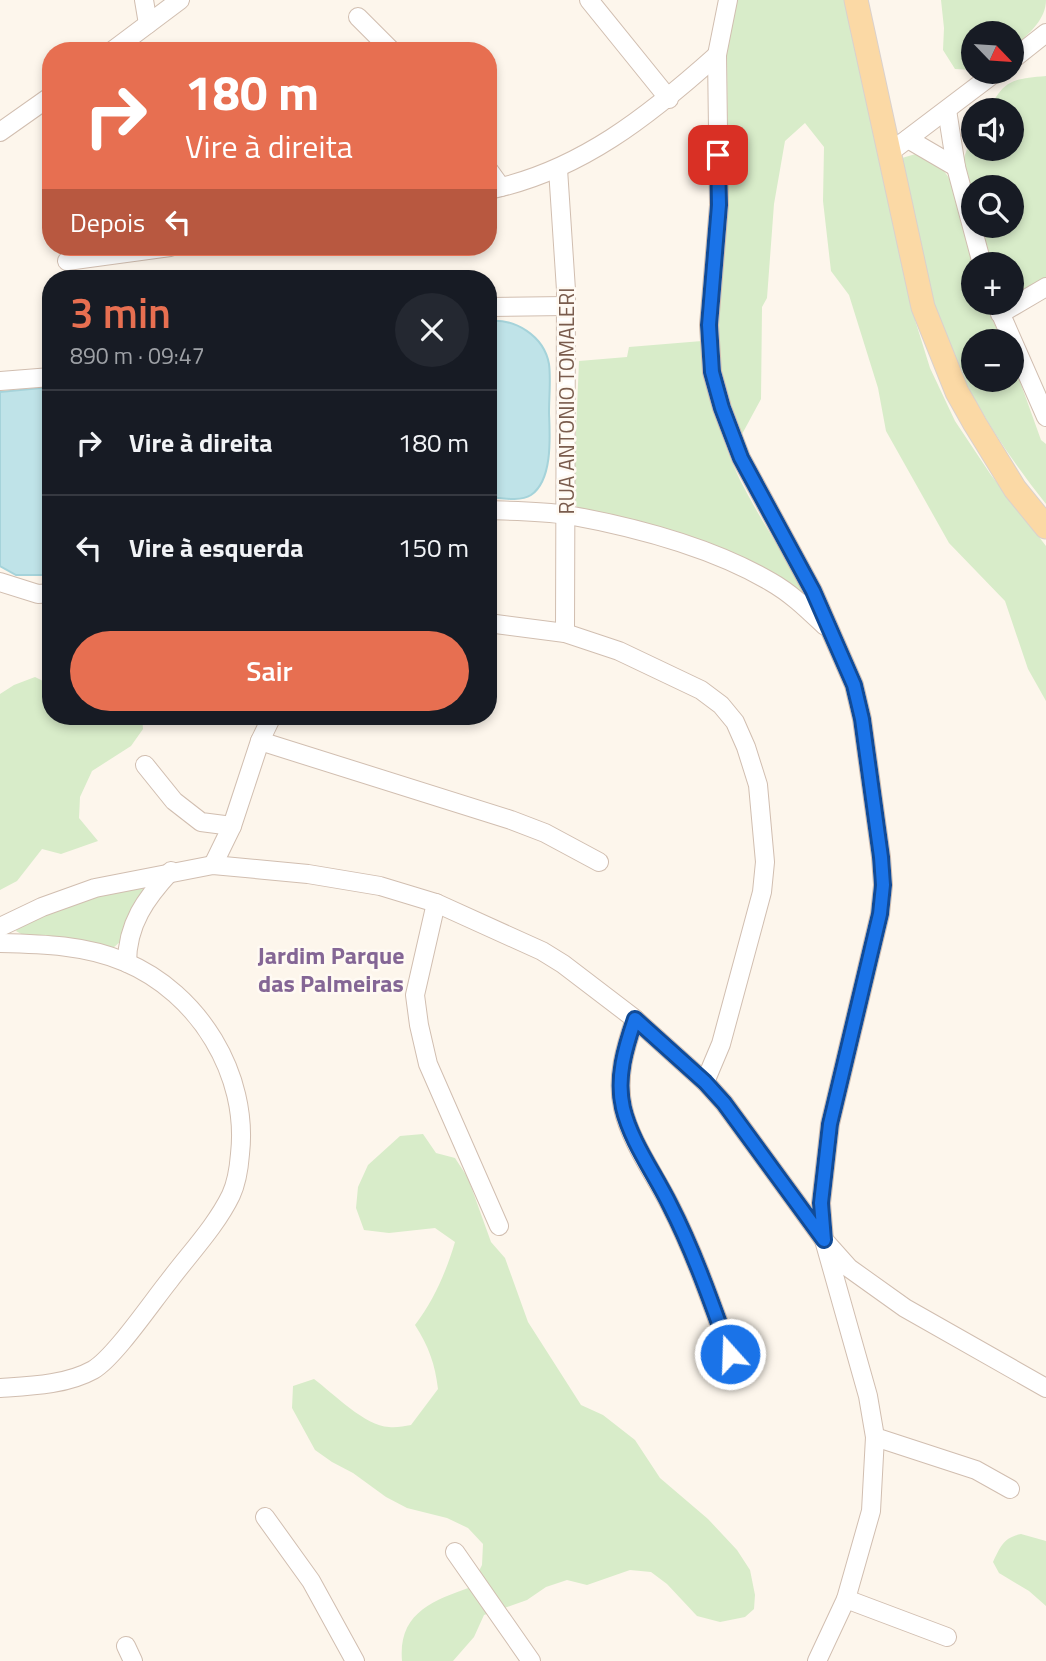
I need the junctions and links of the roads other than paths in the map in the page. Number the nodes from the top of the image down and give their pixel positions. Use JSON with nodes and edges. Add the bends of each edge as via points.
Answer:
{"nodes":[{"id":1,"x":144,"y":0,"type":"edge"},
{"id":2,"x":180,"y":0,"type":"edge"},
{"id":3,"x":589,"y":0,"type":"edge"},
{"id":4,"x":728,"y":0,"type":"edge"},
{"id":5,"x":856,"y":0,"type":"edge"},
{"id":6,"x":358,"y":17,"type":"dead end"},
{"id":7,"x":148,"y":24,"type":"junction"},
{"id":8,"x":1046,"y":33,"type":"edge"},
{"id":9,"x":124,"y":42,"type":"edge"},
{"id":10,"x":383,"y":42,"type":"edge"},
{"id":11,"x":1024,"y":50,"type":"edge"},
{"id":12,"x":717,"y":55,"type":"junction"},
{"id":13,"x":981,"y":84,"type":"edge"},
{"id":14,"x":669,"y":99,"type":"junction"},
{"id":15,"x":42,"y":102,"type":"edge"},
{"id":16,"x":947,"y":110,"type":"junction"},
{"id":17,"x":0,"y":132,"type":"edge"},
{"id":18,"x":908,"y":139,"type":"junction"},
{"id":19,"x":889,"y":153,"type":"junction"},
{"id":20,"x":956,"y":167,"type":"junction"},
{"id":21,"x":558,"y":169,"type":"junction"},
{"id":22,"x":497,"y":188,"type":"edge"},
{"id":23,"x":979,"y":252,"type":"edge"},
{"id":24,"x":104,"y":256,"type":"edge"},
{"id":25,"x":67,"y":261,"type":"dead end"},
{"id":26,"x":1046,"y":287,"type":"edge"},
{"id":27,"x":1024,"y":297,"type":"edge"},
{"id":28,"x":566,"y":306,"type":"junction"},
{"id":29,"x":497,"y":307,"type":"edge"},
{"id":30,"x":1001,"y":315,"type":"edge"},
{"id":31,"x":42,"y":378,"type":"edge"},
{"id":32,"x":0,"y":381,"type":"edge"},
{"id":33,"x":1046,"y":417,"type":"edge"},
{"id":34,"x":497,"y":511,"type":"edge"},
{"id":35,"x":566,"y":515,"type":"junction"},
{"id":36,"x":1046,"y":527,"type":"edge"},
{"id":37,"x":0,"y":582,"type":"edge"},
{"id":38,"x":42,"y":594,"type":"edge"},
{"id":39,"x":497,"y":624,"type":"edge"},
{"id":40,"x":565,"y":633,"type":"junction"},
{"id":41,"x":834,"y":636,"type":"junction"},
{"id":42,"x":268,"y":725,"type":"edge"},
{"id":43,"x":260,"y":741,"type":"junction"},
{"id":44,"x":145,"y":765,"type":"dead end"},
{"id":45,"x":232,"y":826,"type":"junction"},
{"id":46,"x":599,"y":862,"type":"dead end"},
{"id":47,"x":213,"y":864,"type":"junction"},
{"id":48,"x":172,"y":871,"type":"junction"},
{"id":49,"x":436,"y":903,"type":"junction"},
{"id":50,"x":0,"y":927,"type":"edge"},
{"id":51,"x":0,"y":943,"type":"edge"},
{"id":52,"x":127,"y":962,"type":"junction"},
{"id":53,"x":635,"y":1019,"type":"junction"},
{"id":54,"x":705,"y":1082,"type":"junction"},
{"id":55,"x":499,"y":1226,"type":"dead end"},
{"id":56,"x":824,"y":1240,"type":"junction"},
{"id":57,"x":730,"y":1354,"type":"dead end"},
{"id":58,"x":0,"y":1388,"type":"edge"},
{"id":59,"x":1046,"y":1388,"type":"edge"},
{"id":60,"x":875,"y":1437,"type":"junction"},
{"id":61,"x":1010,"y":1489,"type":"dead end"},
{"id":62,"x":265,"y":1517,"type":"dead end"},
{"id":63,"x":455,"y":1552,"type":"dead end"},
{"id":64,"x":846,"y":1599,"type":"junction"},
{"id":65,"x":947,"y":1637,"type":"dead end"},
{"id":66,"x":355,"y":1661,"type":"edge"},
{"id":67,"x":531,"y":1661,"type":"edge"},
{"id":68,"x":817,"y":1661,"type":"edge"}],
"edges":[{"from":1,"to":7,"type":"street"},
{"from":2,"to":7,"type":"street"},
{"from":3,"to":14,"type":"street"},
{"from":4,"to":12,"type":"street"},
{"from":5,"to":19,"type":"main road"},
{"from":6,"to":10,"type":"street"},
{"from":7,"to":9,"type":"street"},
{"from":8,"to":11,"type":"street"},
{"from":12,"to":14,"type":"street"},
{"from":12,"to":41,"type":"street","via":[[719,205],[709,325],[712,372],[741,458]]},
{"from":13,"to":16,"type":"street"},
{"from":14,"to":21,"type":"street"},
{"from":15,"to":17,"type":"street"},
{"from":16,"to":18,"type":"street"},
{"from":16,"to":20,"type":"street"},
{"from":18,"to":19,"type":"street"},
{"from":18,"to":20,"type":"street"},
{"from":19,"to":36,"type":"main road","via":[[912,267],[939,350],[995,458]]},
{"from":20,"to":23,"type":"street"},
{"from":21,"to":22,"type":"street"},
{"from":21,"to":28,"type":"street","name":"RUA ANTONIO TOMALERI"},
{"from":24,"to":25,"type":"street"},
{"from":26,"to":27,"type":"street"},
{"from":28,"to":29,"type":"street"},
{"from":28,"to":35,"type":"street","name":"RUA ANTONIO TOMALERI"},
{"from":30,"to":33,"type":"street"},
{"from":31,"to":32,"type":"street"},
{"from":34,"to":35,"type":"street"},
{"from":35,"to":40,"type":"street","name":"RUA ANTONIO TOMALERI"},
{"from":35,"to":41,"type":"street","via":[[636,530],[739,566],[802,603]]},
{"from":37,"to":38,"type":"street"},
{"from":39,"to":40,"type":"street"},
{"from":40,"to":54,"type":"street","via":[[620,651],[701,690],[721,705],[736,722],[758,785],[765,862],[762,891],[721,1044]]},
{"from":41,"to":56,"type":"street","via":[[862,719],[883,885],[830,1124],[821,1203]]},
{"from":42,"to":43,"type":"street"},
{"from":43,"to":45,"type":"street"},
{"from":43,"to":46,"type":"street","via":[[545,832]]},
{"from":44,"to":45,"type":"street","via":[[174,801],[201,822]]},
{"from":45,"to":47,"type":"street"},
{"from":47,"to":48,"type":"street"},
{"from":47,"to":49,"type":"street","via":[[380,886]]},
{"from":48,"to":50,"type":"street","via":[[95,888]]},
{"from":48,"to":52,"type":"street","via":[[140,910],[127,946]]},
{"from":49,"to":53,"type":"street","via":[[542,951]]},
{"from":49,"to":55,"type":"street","via":[[415,995],[419,1025],[428,1064]]},
{"from":51,"to":52,"type":"street","via":[[77,948]]},
{"from":52,"to":58,"type":"street","via":[[190,1008],[229,1069],[243,1131],[231,1194],[131,1330],[95,1369],[34,1386]]},
{"from":53,"to":54,"type":"street"},
{"from":53,"to":57,"type":"street","via":[[623,1055],[623,1109],[671,1206]]},
{"from":54,"to":56,"type":"street"},
{"from":56,"to":59,"type":"street","via":[[849,1268],[905,1308]]},
{"from":56,"to":60,"type":"street","via":[[860,1361]]},
{"from":60,"to":61,"type":"street","via":[[976,1470]]},
{"from":60,"to":64,"type":"street","via":[[871,1511]]},
{"from":62,"to":66,"type":"street","via":[[311,1581]]},
{"from":63,"to":67,"type":"street"},
{"from":64,"to":65,"type":"street"},
{"from":64,"to":68,"type":"street"}]}
